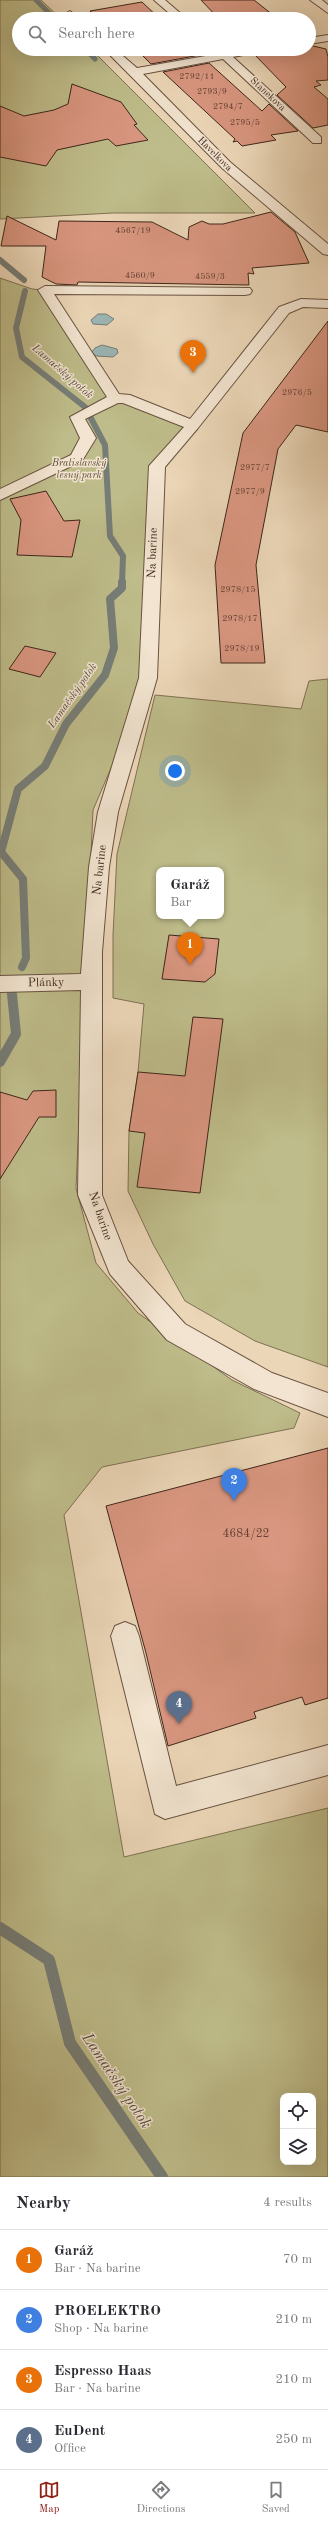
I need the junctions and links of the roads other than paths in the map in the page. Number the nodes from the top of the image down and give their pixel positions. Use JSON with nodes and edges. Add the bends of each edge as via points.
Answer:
{"nodes":[{"id":1,"x":159,"y":0,"type":"edge"},
{"id":2,"x":316,"y":0,"type":"edge"},
{"id":3,"x":328,"y":10,"type":"edge"},
{"id":4,"x":174,"y":12,"type":"edge"},
{"id":5,"x":328,"y":38,"type":"edge"},
{"id":6,"x":316,"y":40,"type":"edge"},
{"id":7,"x":117,"y":56,"type":"edge"},
{"id":8,"x":204,"y":56,"type":"edge"},
{"id":9,"x":225,"y":56,"type":"edge"},
{"id":10,"x":135,"y":72,"type":"junction"},
{"id":11,"x":317,"y":140,"type":"dead end"},
{"id":12,"x":328,"y":251,"type":"edge"},
{"id":13,"x":245,"y":291,"type":"dead end"},
{"id":14,"x":328,"y":304,"type":"edge"},
{"id":15,"x":115,"y":399,"type":"junction"},
{"id":16,"x":193,"y":425,"type":"junction"},
{"id":17,"x":0,"y":495,"type":"edge"},
{"id":18,"x":92,"y":982,"type":"junction"},
{"id":19,"x":0,"y":984,"type":"edge"},
{"id":20,"x":328,"y":1405,"type":"edge"},
{"id":21,"x":125,"y":1636,"type":"dead end"},
{"id":22,"x":328,"y":1760,"type":"edge"}],
"edges":[{"from":1,"to":4,"type":"street"},
{"from":2,"to":3,"type":"street"},
{"from":5,"to":6,"type":"street"},
{"from":7,"to":10,"type":"street","name":"Havelkova"},
{"from":8,"to":10,"type":"street"},
{"from":9,"to":11,"type":"street","name":"Stanekova"},
{"from":10,"to":12,"type":"street","name":"Havelkova","via":[[226,165]]},
{"from":13,"to":15,"type":"street","via":[[45,290]]},
{"from":14,"to":16,"type":"street","name":"Na barine","via":[[301,303],[284,310]]},
{"from":15,"to":16,"type":"street","via":[[125,398]]},
{"from":15,"to":17,"type":"street","via":[[78,416],[88,438],[77,458]]},
{"from":16,"to":18,"type":"street","name":"Na barine","via":[[157,466],[148,678],[108,812],[99,867]]},
{"from":18,"to":19,"type":"street","name":"Plánky"},
{"from":18,"to":20,"type":"street","name":"Na barine","via":[[90,1195],[118,1267],[176,1332],[263,1381]]},
{"from":21,"to":22,"type":"street","via":[[165,1804]]}]}
